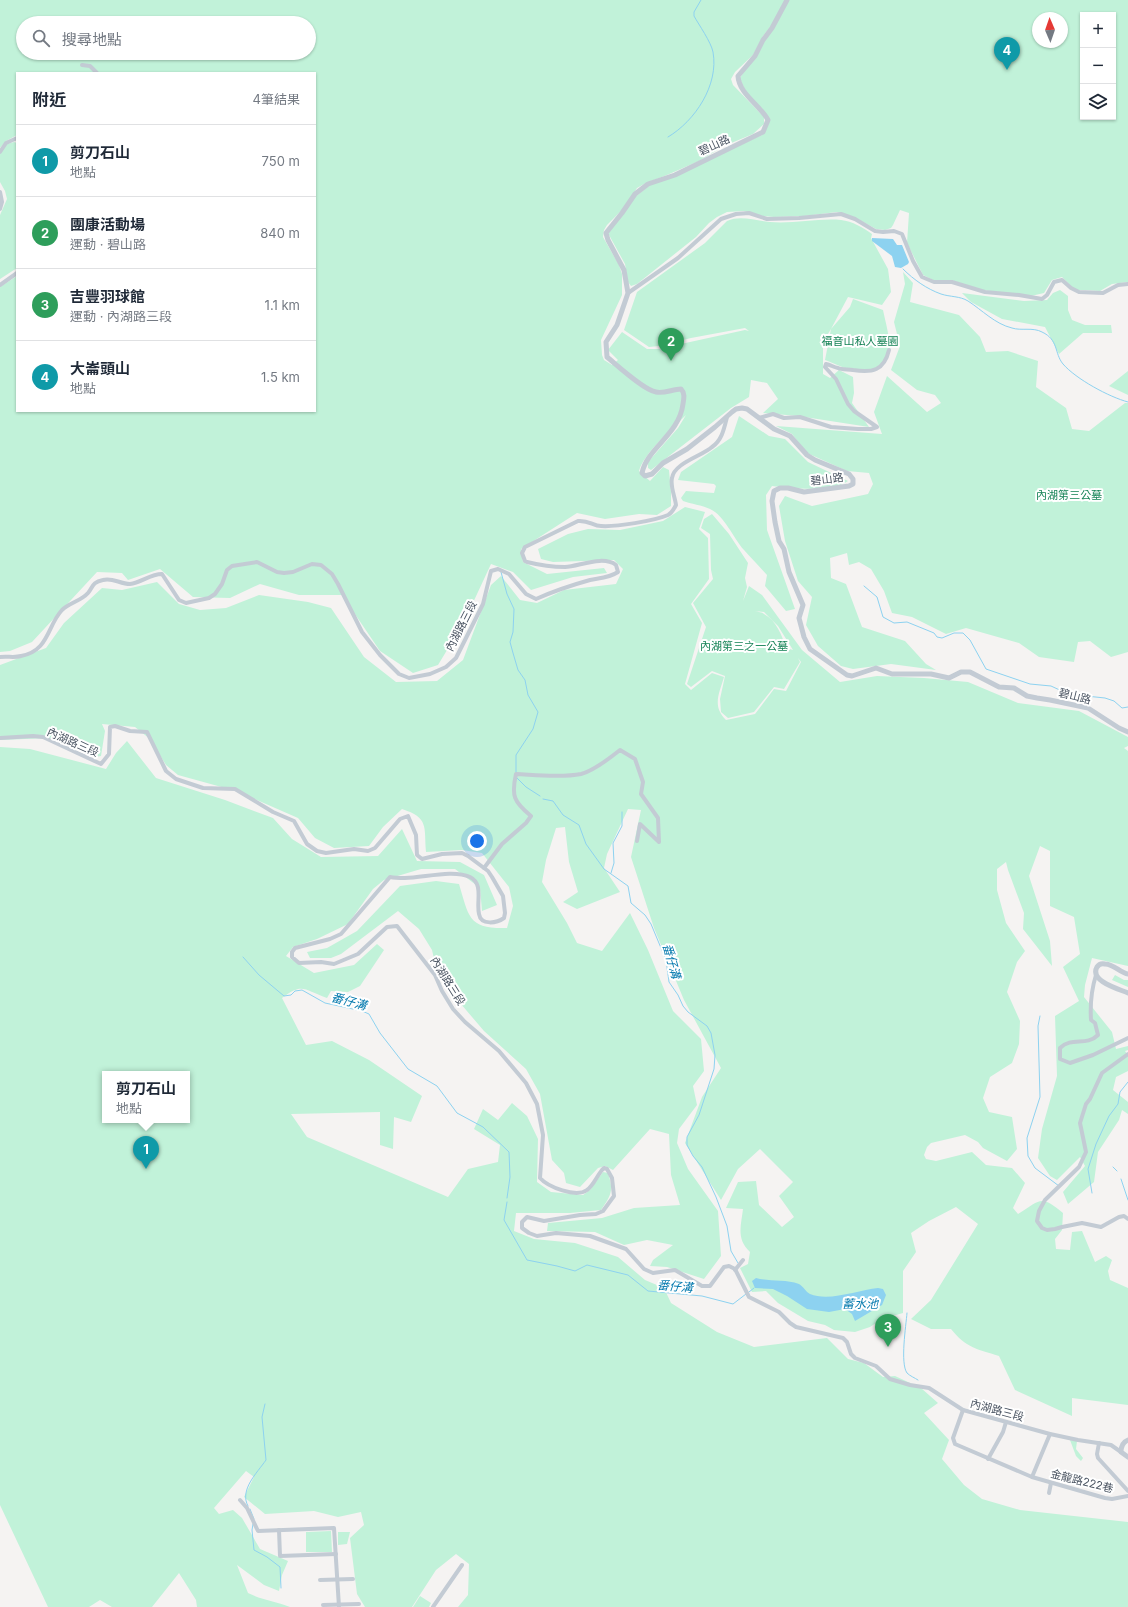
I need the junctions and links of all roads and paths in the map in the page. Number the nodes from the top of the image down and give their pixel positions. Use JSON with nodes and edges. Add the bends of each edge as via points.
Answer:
{"nodes":[{"id":1,"x":787,"y":0,"type":"edge"},
{"id":2,"x":82,"y":65,"type":"dead end"},
{"id":3,"x":96,"y":72,"type":"edge"},
{"id":4,"x":16,"y":138,"type":"edge"},
{"id":5,"x":0,"y":152,"type":"edge"},
{"id":6,"x":0,"y":192,"type":"edge"},
{"id":7,"x":0,"y":208,"type":"edge"},
{"id":8,"x":16,"y":274,"type":"edge"},
{"id":9,"x":1128,"y":284,"type":"edge"},
{"id":10,"x":0,"y":285,"type":"edge"},
{"id":11,"x":628,"y":293,"type":"junction"},
{"id":12,"x":889,"y":350,"type":"dead end"},
{"id":13,"x":727,"y":417,"type":"junction"},
{"id":14,"x":759,"y":418,"type":"junction"},
{"id":15,"x":0,"y":657,"type":"edge"},
{"id":16,"x":1128,"y":732,"type":"edge"},
{"id":17,"x":0,"y":738,"type":"edge"},
{"id":18,"x":637,"y":841,"type":"dead end"},
{"id":19,"x":484,"y":868,"type":"junction"},
{"id":20,"x":1128,"y":974,"type":"edge"},
{"id":21,"x":1096,"y":975,"type":"junction"},
{"id":22,"x":1128,"y":993,"type":"edge"},
{"id":23,"x":1128,"y":1038,"type":"edge"},
{"id":24,"x":1128,"y":1054,"type":"edge"},
{"id":25,"x":1128,"y":1218,"type":"edge"},
{"id":26,"x":743,"y":1260,"type":"dead end"},
{"id":27,"x":735,"y":1270,"type":"junction"},
{"id":28,"x":962,"y":1410,"type":"junction"},
{"id":29,"x":1006,"y":1422,"type":"junction"},
{"id":30,"x":1050,"y":1434,"type":"junction"},
{"id":31,"x":1128,"y":1440,"type":"edge"},
{"id":32,"x":1099,"y":1443,"type":"junction"},
{"id":33,"x":1121,"y":1452,"type":"junction"},
{"id":34,"x":1128,"y":1457,"type":"edge"},
{"id":35,"x":988,"y":1459,"type":"junction"},
{"id":36,"x":1032,"y":1477,"type":"junction"},
{"id":37,"x":1051,"y":1483,"type":"junction"},
{"id":38,"x":1128,"y":1491,"type":"edge"},
{"id":39,"x":1049,"y":1493,"type":"dead end"},
{"id":40,"x":1128,"y":1496,"type":"edge"},
{"id":41,"x":240,"y":1500,"type":"dead end"},
{"id":42,"x":279,"y":1530,"type":"junction"},
{"id":43,"x":336,"y":1554,"type":"junction"},
{"id":44,"x":462,"y":1565,"type":"dead end"},
{"id":45,"x":337,"y":1579,"type":"junction"},
{"id":46,"x":353,"y":1579,"type":"dead end"},
{"id":47,"x":320,"y":1580,"type":"dead end"},
{"id":48,"x":358,"y":1604,"type":"dead end"},
{"id":49,"x":322,"y":1605,"type":"dead end"},
{"id":50,"x":339,"y":1606,"type":"edge"},
{"id":51,"x":433,"y":1607,"type":"edge"}],
"edges":[{"from":1,"to":11,"type":"street","name":"碧山路","via":[[755,56],[738,76],[743,89],[768,120],[763,132],[675,175],[648,184],[635,194],[606,233],[624,270]]},
{"from":2,"to":3,"type":"street","via":[[90,66]]},
{"from":4,"to":5,"type":"street","via":[[6,143]]},
{"from":6,"to":7,"type":"street"},
{"from":8,"to":10,"type":"street"},
{"from":9,"to":11,"type":"street","via":[[1118,285],[1103,293],[1079,292],[1062,280],[1054,282],[1042,299],[984,292],[952,282],[934,282],[922,277],[902,234],[894,231],[876,231],[841,214],[767,219],[749,213],[721,219],[678,258]]},
{"from":11,"to":13,"type":"street","name":"碧山路","via":[[617,325],[606,342],[608,357],[651,390],[661,392],[682,389],[684,394],[678,424],[649,458],[642,473],[646,476],[652,474],[663,463],[687,449]]},
{"from":12,"to":14,"type":"street","via":[[887,360],[872,371],[837,368],[831,364],[826,364],[825,367],[836,379],[848,404],[876,427],[831,427],[800,417],[784,418],[773,414]]},
{"from":13,"to":14,"type":"street","name":"碧山路","via":[[736,409],[742,408]]},
{"from":13,"to":15,"type":"street","name":"內湖路三段","via":[[723,433],[713,447],[683,464],[673,473],[671,480],[676,505],[670,514],[639,522],[600,526],[578,521],[525,547],[522,553],[527,562],[564,567],[594,561],[612,562],[618,572],[536,598],[526,594],[509,574],[498,569],[491,571],[483,604],[456,658],[446,667],[430,674],[414,678],[404,677],[385,661],[362,632],[332,574],[316,564],[293,572],[281,573],[257,562],[229,568],[215,594],[209,598],[186,603],[179,600],[162,574],[155,574],[130,584],[111,579],[102,580],[91,585],[88,593],[63,609],[46,639],[35,650],[20,657]]},
{"from":14,"to":16,"type":"street","name":"碧山路","via":[[790,436],[807,455],[822,464],[849,474],[853,479],[853,484],[849,486],[804,492],[788,488],[774,491],[772,501],[779,541],[803,605],[799,618],[810,649],[852,676],[876,668],[892,674],[931,674],[949,678],[961,672],[970,672],[999,687],[1014,688],[1027,696],[1088,708]]},
{"from":17,"to":19,"type":"street","name":"內湖路三段","via":[[43,737],[100,764],[109,754],[110,727],[147,732],[166,771],[176,779],[204,788],[235,789],[273,812],[294,820],[307,844],[317,851],[368,851],[375,848],[400,819],[408,816],[416,835],[417,855],[422,859],[462,853]]},
{"from":18,"to":19,"type":"street","via":[[640,824],[659,842],[658,818],[641,794],[644,782],[635,759],[620,750],[605,762],[582,774],[516,774],[513,789],[519,805],[531,816],[502,844]]},
{"from":19,"to":27,"type":"street","name":"內湖路三段","via":[[503,896],[504,918],[497,922],[488,922],[479,914],[479,891],[477,883],[470,877],[451,874],[390,877],[342,934],[295,948],[292,957],[299,963],[334,964],[358,954],[387,927],[397,926],[435,975],[453,1009],[464,1022],[500,1051],[526,1083],[537,1104],[543,1135],[540,1178],[558,1190],[579,1193],[587,1190],[602,1170],[607,1169],[612,1178],[614,1196],[603,1211],[544,1221],[527,1217],[522,1222],[522,1228],[529,1233],[537,1236],[556,1233],[590,1236],[626,1250],[644,1269],[653,1273],[675,1270],[704,1287],[710,1286],[724,1268],[729,1266]]},
{"from":20,"to":21,"type":"street","via":[[1103,963],[1098,965]]},
{"from":21,"to":22,"type":"street","via":[[1104,983]]},
{"from":21,"to":23,"type":"street","via":[[1090,1002],[1091,1020],[1095,1023],[1098,1035],[1086,1042],[1066,1043],[1060,1048],[1060,1060],[1070,1063]]},
{"from":24,"to":25,"type":"street","via":[[1102,1073],[1086,1104],[1080,1123],[1086,1152],[1079,1167],[1046,1200],[1039,1211],[1037,1221],[1042,1228],[1048,1230],[1082,1224],[1100,1227],[1119,1216]]},
{"from":26,"to":27,"type":"street"},
{"from":27,"to":28,"type":"street","name":"內湖路三段","via":[[749,1297],[779,1312],[790,1323],[843,1338],[855,1358],[876,1366],[890,1379],[929,1388]]},
{"from":28,"to":29,"type":"street","name":"內湖路三段"},
{"from":28,"to":35,"type":"street","name":"金龍路222巷","via":[[953,1438],[955,1444]]},
{"from":29,"to":30,"type":"street","name":"內湖路三段"},
{"from":29,"to":35,"type":"street"},
{"from":30,"to":32,"type":"street","name":"內湖路三段"},
{"from":30,"to":36,"type":"street"},
{"from":31,"to":33,"type":"street","via":[[1122,1446]]},
{"from":32,"to":33,"type":"street","name":"內湖路三段","via":[[1111,1445]]},
{"from":32,"to":38,"type":"street","via":[[1098,1458]]},
{"from":33,"to":34,"type":"street"},
{"from":35,"to":36,"type":"street","name":"金龍路222巷"},
{"from":36,"to":37,"type":"street","name":"金龍路222巷"},
{"from":37,"to":39,"type":"street"},
{"from":37,"to":40,"type":"street","name":"金龍路222巷","via":[[1105,1498]]},
{"from":41,"to":42,"type":"street","via":[[258,1531]]},
{"from":42,"to":43,"type":"street","via":[[334,1528]]},
{"from":42,"to":43,"type":"street","via":[[280,1556]]},
{"from":43,"to":45,"type":"street"},
{"from":44,"to":51,"type":"street"},
{"from":45,"to":46,"type":"street"},
{"from":45,"to":47,"type":"street"},
{"from":45,"to":50,"type":"street"},
{"from":48,"to":50,"type":"street"},
{"from":49,"to":50,"type":"street"}]}
